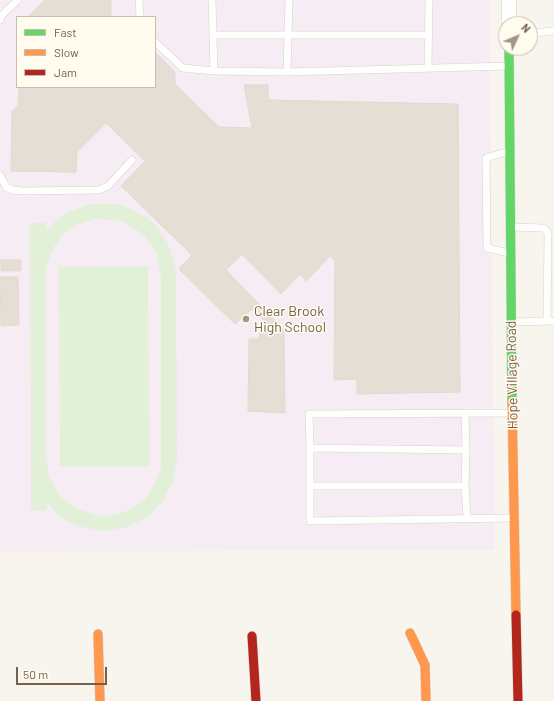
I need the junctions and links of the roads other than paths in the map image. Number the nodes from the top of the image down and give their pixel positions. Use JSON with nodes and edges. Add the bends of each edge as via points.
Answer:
{"nodes":[{"id":1,"x":18,"y":0,"type":"edge"},
{"id":2,"x":139,"y":0,"type":"edge"},
{"id":3,"x":212,"y":0,"type":"edge"},
{"id":4,"x":289,"y":0,"type":"edge"},
{"id":5,"x":429,"y":0,"type":"edge"},
{"id":6,"x":509,"y":0,"type":"edge"},
{"id":7,"x":140,"y":16,"type":"edge"},
{"id":8,"x":509,"y":16,"type":"edge"},
{"id":9,"x":0,"y":20,"type":"edge"},
{"id":10,"x":554,"y":31,"type":"edge"},
{"id":11,"x":538,"y":33,"type":"edge"},
{"id":12,"x":429,"y":34,"type":"junction"},
{"id":13,"x":213,"y":35,"type":"junction"},
{"id":14,"x":288,"y":35,"type":"junction"},
{"id":15,"x":156,"y":43,"type":"edge"},
{"id":16,"x":509,"y":56,"type":"edge"},
{"id":17,"x":509,"y":66,"type":"junction"},
{"id":18,"x":428,"y":68,"type":"junction"},
{"id":19,"x":214,"y":71,"type":"junction"},
{"id":20,"x":287,"y":72,"type":"junction"},
{"id":21,"x":510,"y":151,"type":"junction"},
{"id":22,"x":132,"y":160,"type":"dead end"},
{"id":23,"x":0,"y":175,"type":"edge"},
{"id":24,"x":511,"y":227,"type":"junction"},
{"id":25,"x":511,"y":254,"type":"junction"},
{"id":26,"x":550,"y":321,"type":"edge"},
{"id":27,"x":512,"y":322,"type":"junction"},
{"id":28,"x":465,"y":413,"type":"junction"},
{"id":29,"x":512,"y":413,"type":"junction"},
{"id":30,"x":310,"y":448,"type":"junction"},
{"id":31,"x":466,"y":450,"type":"junction"},
{"id":32,"x":310,"y":486,"type":"junction"},
{"id":33,"x":465,"y":486,"type":"junction"},
{"id":34,"x":467,"y":518,"type":"junction"},
{"id":35,"x":515,"y":518,"type":"junction"},
{"id":36,"x":410,"y":633,"type":"dead end"},
{"id":37,"x":98,"y":634,"type":"dead end"},
{"id":38,"x":252,"y":636,"type":"dead end"},
{"id":39,"x":100,"y":701,"type":"edge"},
{"id":40,"x":256,"y":701,"type":"edge"},
{"id":41,"x":426,"y":701,"type":"edge"},
{"id":42,"x":518,"y":701,"type":"edge"}],
"edges":[{"from":1,"to":9,"type":"lane"},
{"from":2,"to":7,"type":"lane"},
{"from":3,"to":13,"type":"lane"},
{"from":4,"to":14,"type":"lane"},
{"from":5,"to":12,"type":"lane"},
{"from":6,"to":8,"type":"street"},
{"from":10,"to":11,"type":"lane"},
{"from":12,"to":14,"type":"lane"},
{"from":12,"to":18,"type":"lane"},
{"from":13,"to":14,"type":"lane"},
{"from":13,"to":19,"type":"lane"},
{"from":14,"to":20,"type":"lane"},
{"from":15,"to":19,"type":"lane","via":[[183,68]]},
{"from":16,"to":17,"type":"street","name":"Hope Village Road"},
{"from":17,"to":18,"type":"lane"},
{"from":17,"to":21,"type":"street","name":"Hope Village Road"},
{"from":18,"to":20,"type":"lane"},
{"from":19,"to":20,"type":"lane"},
{"from":21,"to":24,"type":"street","name":"Hope Village Road"},
{"from":21,"to":25,"type":"lane","via":[[486,158],[487,248]]},
{"from":22,"to":23,"type":"lane","via":[[108,186],[99,190],[22,192],[6,186]]},
{"from":24,"to":25,"type":"street","name":"Hope Village Road"},
{"from":24,"to":26,"type":"lane","via":[[544,228],[548,233]]},
{"from":25,"to":27,"type":"street","name":"Hope Village Road"},
{"from":26,"to":27,"type":"lane"},
{"from":27,"to":29,"type":"street","name":"Hope Village Road"},
{"from":28,"to":29,"type":"lane"},
{"from":28,"to":30,"type":"lane","via":[[309,414]]},
{"from":28,"to":31,"type":"lane"},
{"from":29,"to":35,"type":"street","name":"Hope Village Road"},
{"from":30,"to":31,"type":"lane"},
{"from":30,"to":32,"type":"lane"},
{"from":31,"to":33,"type":"lane"},
{"from":32,"to":33,"type":"lane"},
{"from":32,"to":34,"type":"lane","via":[[310,521]]},
{"from":33,"to":34,"type":"lane"},
{"from":34,"to":35,"type":"lane"},
{"from":35,"to":42,"type":"street","name":"Hope Village Road"},
{"from":36,"to":41,"type":"street","via":[[425,665]]},
{"from":37,"to":39,"type":"street"},
{"from":38,"to":40,"type":"street"}]}
